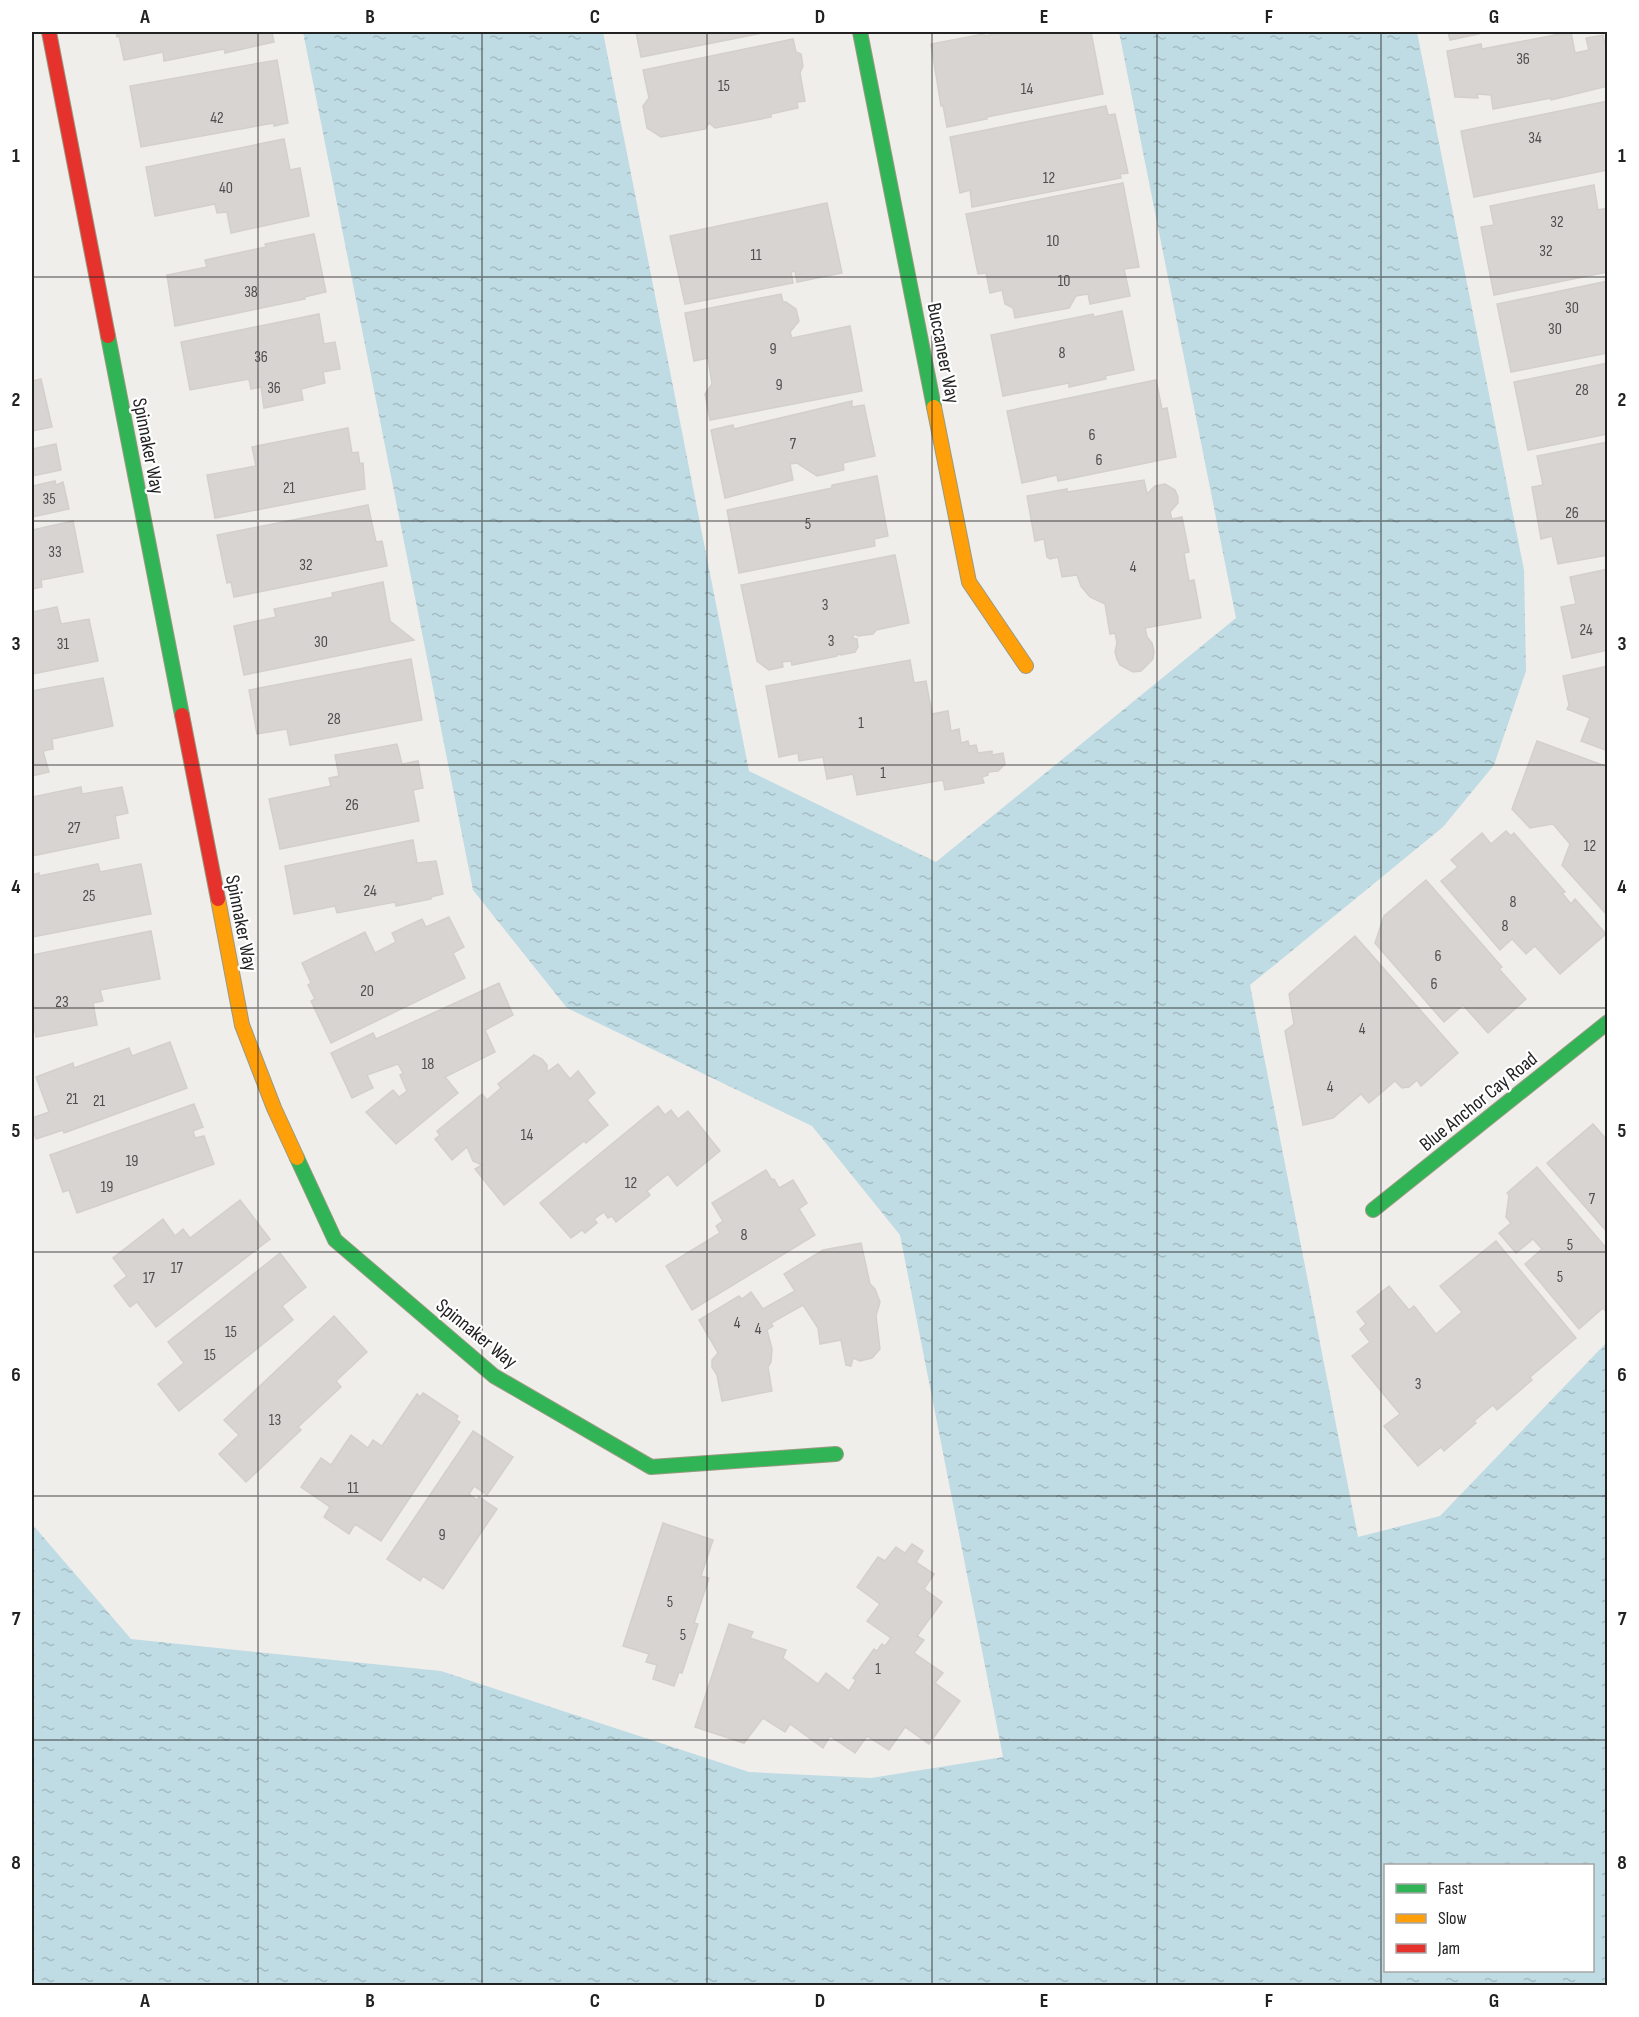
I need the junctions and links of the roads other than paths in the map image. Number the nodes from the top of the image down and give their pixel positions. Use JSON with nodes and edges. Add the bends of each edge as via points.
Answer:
{"nodes":[{"id":1,"x":49,"y":32,"type":"edge"},
{"id":2,"x":860,"y":32,"type":"edge"},
{"id":3,"x":1026,"y":666,"type":"dead end"},
{"id":4,"x":1608,"y":1022,"type":"edge"},
{"id":5,"x":1373,"y":1210,"type":"dead end"},
{"id":6,"x":836,"y":1454,"type":"dead end"}],
"edges":[{"from":1,"to":6,"type":"street","name":"Spinnaker Way","via":[[242,1025],[274,1108],[335,1240],[494,1376],[651,1467]]},
{"from":2,"to":3,"type":"street","name":"Buccaneer Way","via":[[969,582]]},
{"from":4,"to":5,"type":"street","name":"Blue Anchor Cay Road"}]}
